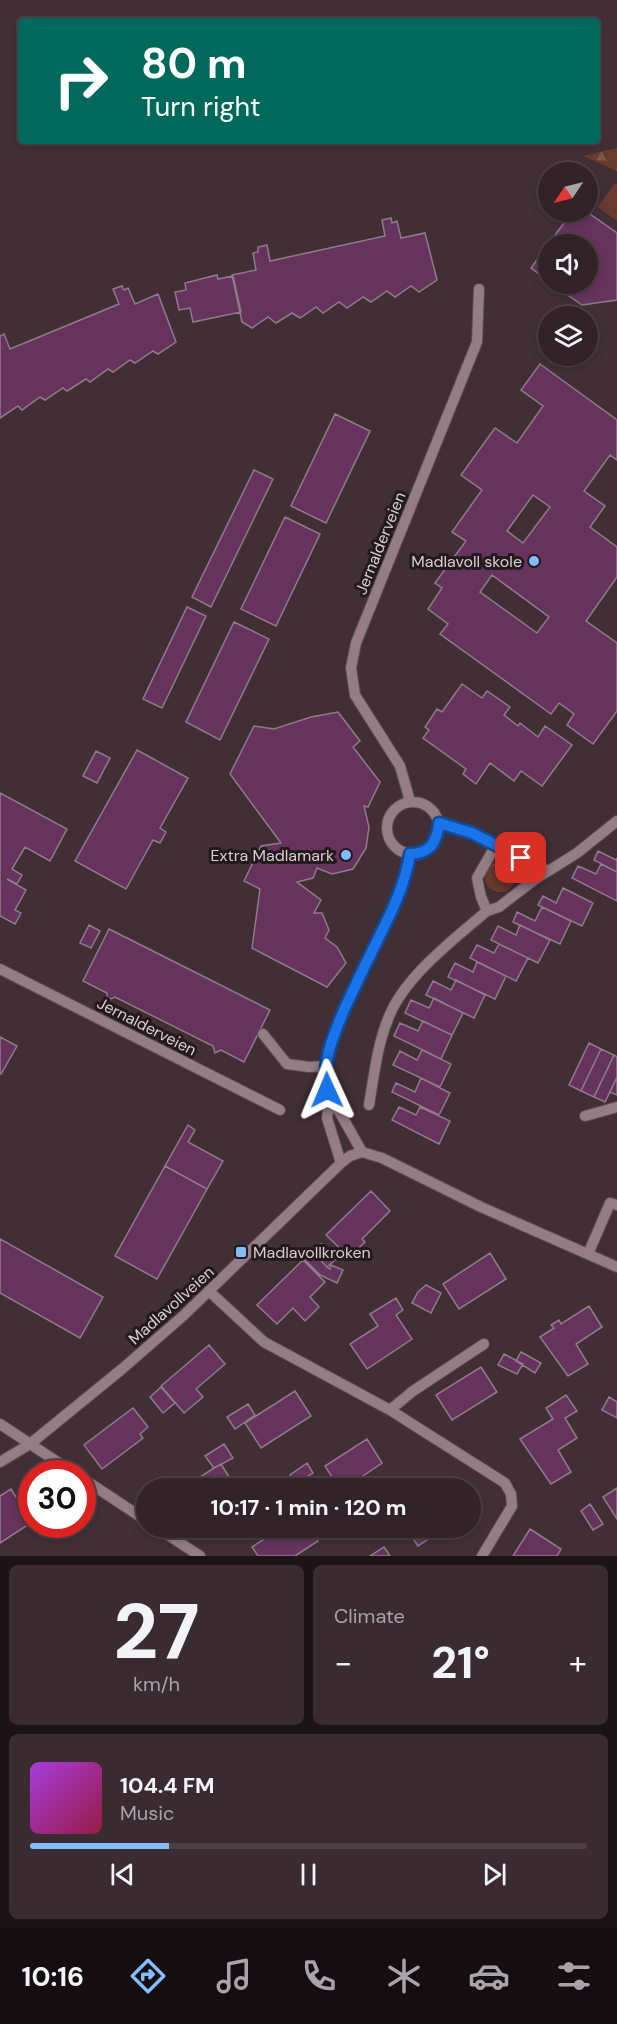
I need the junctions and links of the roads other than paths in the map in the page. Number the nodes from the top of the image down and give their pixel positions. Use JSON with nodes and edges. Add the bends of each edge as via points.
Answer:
{"nodes":[{"id":1,"x":479,"y":289,"type":"dead end"},
{"id":2,"x":410,"y":801,"type":"junction"},
{"id":3,"x":617,"y":821,"type":"edge"},
{"id":4,"x":439,"y":823,"type":"junction"},
{"id":5,"x":496,"y":845,"type":"junction"},
{"id":6,"x":410,"y":854,"type":"junction"},
{"id":7,"x":548,"y":871,"type":"junction"},
{"id":8,"x":487,"y":911,"type":"junction"},
{"id":9,"x":0,"y":969,"type":"edge"},
{"id":10,"x":263,"y":1034,"type":"dead end"},
{"id":11,"x":325,"y":1066,"type":"junction"},
{"id":12,"x":329,"y":1103,"type":"junction"},
{"id":13,"x":369,"y":1105,"type":"dead end"},
{"id":14,"x":617,"y":1107,"type":"edge"},
{"id":15,"x":280,"y":1110,"type":"dead end"},
{"id":16,"x":585,"y":1116,"type":"dead end"},
{"id":17,"x":362,"y":1152,"type":"junction"},
{"id":18,"x":346,"y":1160,"type":"junction"},
{"id":19,"x":617,"y":1205,"type":"edge"},
{"id":20,"x":588,"y":1254,"type":"junction"},
{"id":21,"x":617,"y":1267,"type":"edge"},
{"id":22,"x":209,"y":1292,"type":"junction"},
{"id":23,"x":484,"y":1344,"type":"dead end"},
{"id":24,"x":390,"y":1410,"type":"junction"},
{"id":25,"x":0,"y":1424,"type":"edge"},
{"id":26,"x":30,"y":1444,"type":"junction"},
{"id":27,"x":54,"y":1460,"type":"edge"},
{"id":28,"x":0,"y":1462,"type":"edge"},
{"id":29,"x":96,"y":1487,"type":"edge"},
{"id":30,"x":136,"y":1514,"type":"edge"},
{"id":31,"x":173,"y":1538,"type":"edge"},
{"id":32,"x":200,"y":1556,"type":"edge"},
{"id":33,"x":482,"y":1556,"type":"edge"}],
"edges":[{"from":1,"to":2,"type":"street","name":"Jernalderveien","via":[[477,342],[356,643],[351,668],[355,695],[400,766]]},
{"from":2,"to":4,"type":"street","via":[[428,806]]},
{"from":2,"to":6,"type":"street","via":[[395,808],[387,827],[394,846]]},
{"from":3,"to":7,"type":"street","via":[[578,853]]},
{"from":4,"to":5,"type":"street"},
{"from":4,"to":6,"type":"street","via":[[432,846]]},
{"from":5,"to":7,"type":"street"},
{"from":5,"to":8,"type":"street","via":[[477,878]]},
{"from":6,"to":11,"type":"street","via":[[398,898],[338,1025]]},
{"from":7,"to":8,"type":"street","via":[[499,907]]},
{"from":8,"to":13,"type":"street","via":[[419,972],[388,1017]]},
{"from":9,"to":15,"type":"street","name":"Jernalderveien"},
{"from":10,"to":11,"type":"street","via":[[287,1064]]},
{"from":11,"to":12,"type":"street"},
{"from":12,"to":17,"type":"street","via":[[339,1111]]},
{"from":12,"to":18,"type":"street","via":[[327,1118]]},
{"from":14,"to":16,"type":"street"},
{"from":17,"to":18,"type":"street"},
{"from":17,"to":20,"type":"street"},
{"from":18,"to":22,"type":"street","name":"Madlavollveien"},
{"from":19,"to":20,"type":"street","via":[[610,1203]]},
{"from":20,"to":21,"type":"street"},
{"from":22,"to":24,"type":"street","via":[[264,1342]]},
{"from":22,"to":26,"type":"street","name":"Madlavollveien"},
{"from":23,"to":24,"type":"street"},
{"from":24,"to":33,"type":"street","via":[[505,1483],[512,1506]]},
{"from":25,"to":26,"type":"street"},
{"from":26,"to":27,"type":"street"},
{"from":26,"to":28,"type":"street","name":"Madlavollveien"},
{"from":29,"to":30,"type":"street"},
{"from":31,"to":32,"type":"street"}]}
